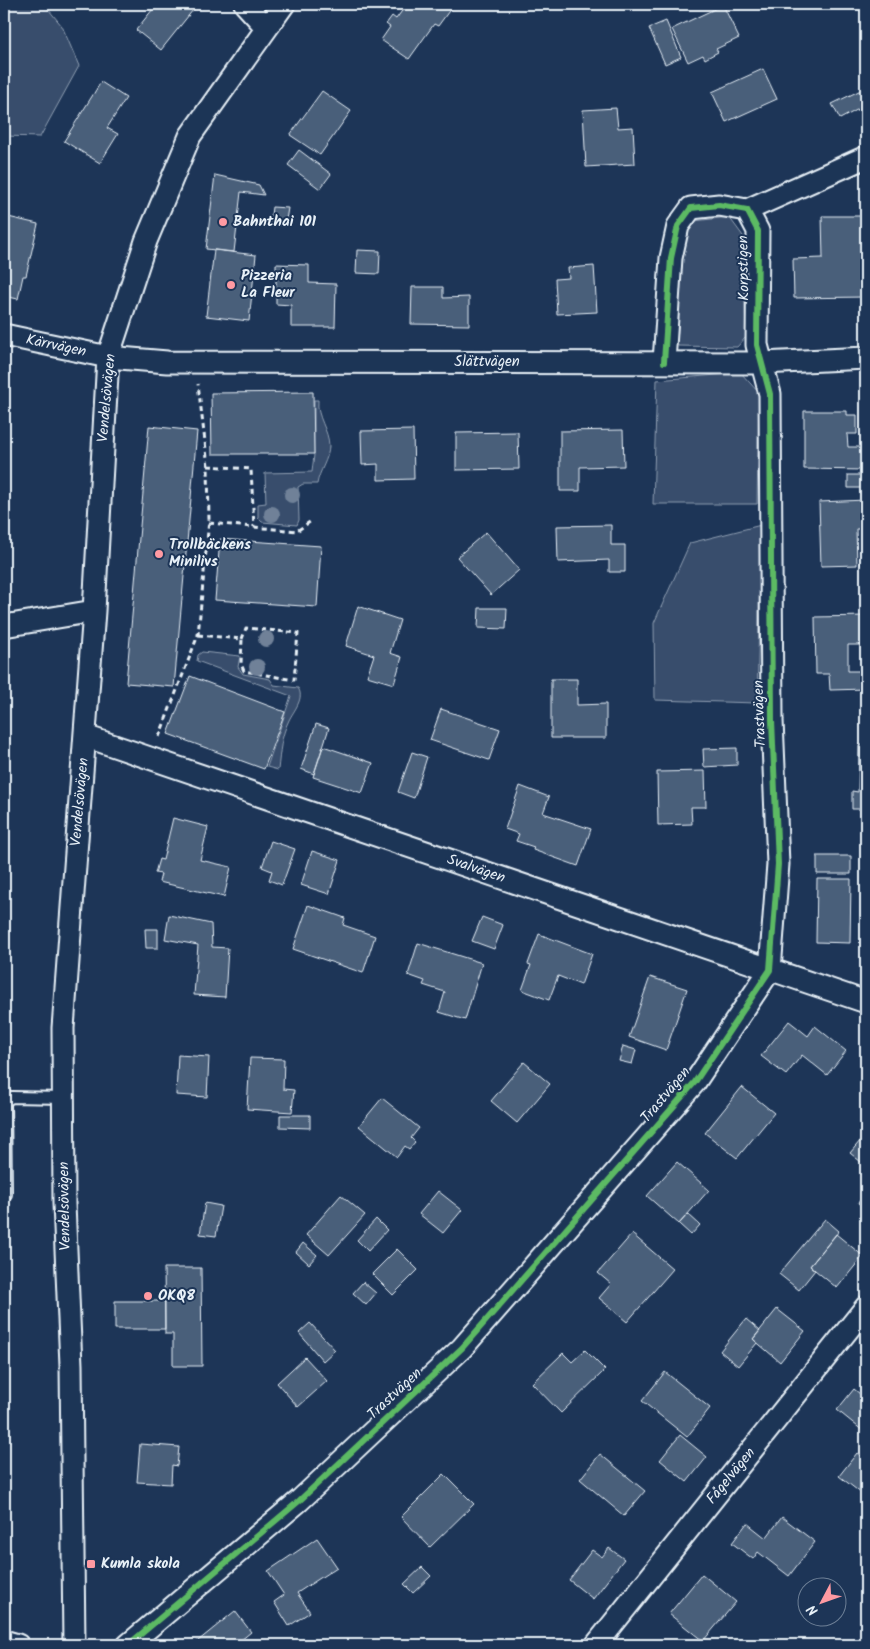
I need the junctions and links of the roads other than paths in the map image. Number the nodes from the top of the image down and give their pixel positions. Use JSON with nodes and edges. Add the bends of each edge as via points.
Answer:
{"nodes":[{"id":1,"x":245,"y":4,"type":"edge"},
{"id":2,"x":284,"y":4,"type":"edge"},
{"id":3,"x":266,"y":27,"type":"junction"},
{"id":4,"x":866,"y":157,"type":"edge"},
{"id":5,"x":747,"y":210,"type":"junction"},
{"id":6,"x":4,"y":335,"type":"edge"},
{"id":7,"x":108,"y":357,"type":"junction"},
{"id":8,"x":866,"y":358,"type":"edge"},
{"id":9,"x":664,"y":362,"type":"junction"},
{"id":10,"x":762,"y":363,"type":"junction"},
{"id":11,"x":94,"y":611,"type":"junction"},
{"id":12,"x":4,"y":626,"type":"edge"},
{"id":13,"x":85,"y":736,"type":"junction"},
{"id":14,"x":770,"y":970,"type":"junction"},
{"id":15,"x":866,"y":1002,"type":"edge"},
{"id":16,"x":64,"y":1098,"type":"junction"},
{"id":17,"x":6,"y":1194,"type":"dead end"},
{"id":18,"x":866,"y":1307,"type":"edge"},
{"id":19,"x":4,"y":1641,"type":"edge"},
{"id":20,"x":18,"y":1645,"type":"edge"},
{"id":21,"x":74,"y":1645,"type":"edge"},
{"id":22,"x":128,"y":1645,"type":"edge"},
{"id":23,"x":596,"y":1645,"type":"edge"}],
"edges":[{"from":1,"to":3,"type":"street"},
{"from":2,"to":3,"type":"street","name":"Vendelsövägen"},
{"from":3,"to":7,"type":"street","name":"Vendelsövägen","via":[[190,136],[146,241]]},
{"from":4,"to":5,"type":"street"},
{"from":5,"to":9,"type":"street","via":[[719,205],[691,208],[678,226],[671,258]]},
{"from":5,"to":10,"type":"street","name":"Korpstigen","via":[[758,232],[757,345]]},
{"from":6,"to":7,"type":"street","name":"Kärrvägen"},
{"from":7,"to":9,"type":"street","name":"Slättvägen","via":[[195,362]]},
{"from":7,"to":11,"type":"street","name":"Vendelsövägen"},
{"from":8,"to":10,"type":"street","name":"Slättvägen"},
{"from":9,"to":10,"type":"street","name":"Slättvägen"},
{"from":10,"to":14,"type":"street","name":"Trastvägen","via":[[770,394],[772,720],[778,864]]},
{"from":11,"to":12,"type":"street"},
{"from":11,"to":13,"type":"street","name":"Vendelsövägen"},
{"from":13,"to":14,"type":"street","name":"Svalvägen"},
{"from":13,"to":16,"type":"street","name":"Vendelsövägen","via":[[63,1019]]},
{"from":14,"to":15,"type":"street","name":"Svalvägen"},
{"from":14,"to":22,"type":"street","name":"Trastvägen","via":[[695,1082],[462,1348],[298,1501]]},
{"from":16,"to":17,"type":"lane","via":[[12,1096],[5,1101]]},
{"from":16,"to":21,"type":"street","name":"Vendelsövägen"},
{"from":18,"to":23,"type":"street","name":"Fågelvägen"},
{"from":19,"to":20,"type":"street"}]}
